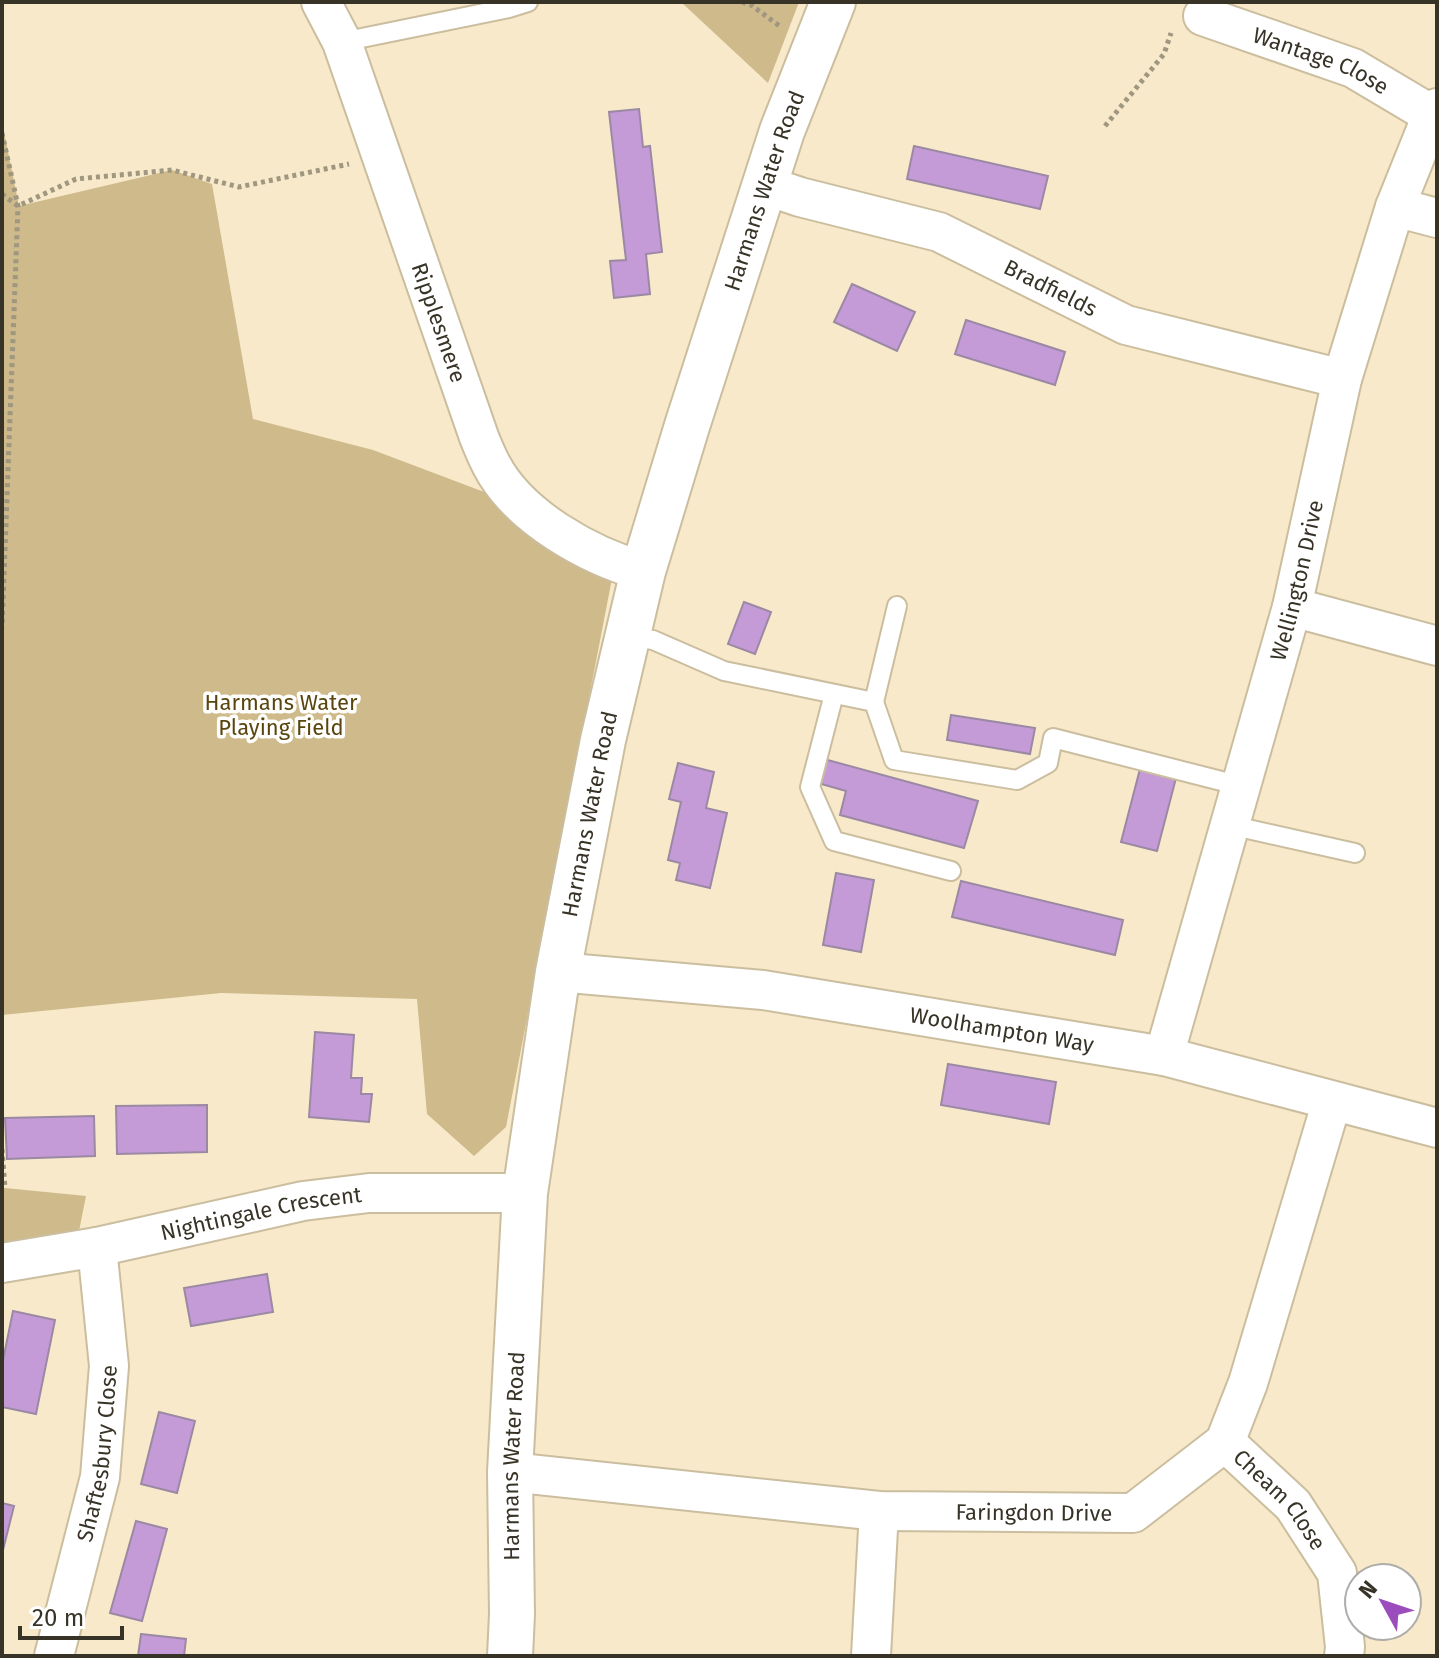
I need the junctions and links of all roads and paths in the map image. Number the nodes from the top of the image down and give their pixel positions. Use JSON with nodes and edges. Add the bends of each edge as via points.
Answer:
{"nodes":[{"id":1,"x":321,"y":2,"type":"edge"},
{"id":2,"x":528,"y":2,"type":"edge"},
{"id":3,"x":742,"y":2,"type":"edge"},
{"id":4,"x":833,"y":2,"type":"edge"},
{"id":5,"x":1189,"y":20,"type":"joint"},
{"id":6,"x":789,"y":32,"type":"dead end"},
{"id":7,"x":342,"y":42,"type":"junction"},
{"id":8,"x":1434,"y":111,"type":"edge"},
{"id":9,"x":1105,"y":126,"type":"dead end"},
{"id":10,"x":2,"y":133,"type":"edge"},
{"id":11,"x":382,"y":157,"type":"junction"},
{"id":12,"x":764,"y":185,"type":"junction"},
{"id":13,"x":2,"y":194,"type":"edge"},
{"id":14,"x":18,"y":206,"type":"junction"},
{"id":15,"x":1395,"y":207,"type":"junction"},
{"id":16,"x":1437,"y":218,"type":"edge"},
{"id":17,"x":1342,"y":379,"type":"junction"},
{"id":18,"x":643,"y":571,"type":"junction"},
{"id":19,"x":897,"y":606,"type":"dead end"},
{"id":20,"x":1292,"y":607,"type":"junction"},
{"id":21,"x":2,"y":628,"type":"edge"},
{"id":22,"x":627,"y":636,"type":"junction"},
{"id":23,"x":1437,"y":646,"type":"edge"},
{"id":24,"x":834,"y":694,"type":"junction"},
{"id":25,"x":874,"y":702,"type":"junction"},
{"id":26,"x":1241,"y":786,"type":"junction"},
{"id":27,"x":1230,"y":825,"type":"junction"},
{"id":28,"x":1355,"y":853,"type":"dead end"},
{"id":29,"x":951,"y":871,"type":"dead end"},
{"id":30,"x":558,"y":972,"type":"junction"},
{"id":31,"x":1164,"y":1056,"type":"junction"},
{"id":32,"x":1332,"y":1101,"type":"junction"},
{"id":33,"x":1437,"y":1128,"type":"edge"},
{"id":34,"x":2,"y":1149,"type":"edge"},
{"id":35,"x":5,"y":1188,"type":"dead end"},
{"id":36,"x":525,"y":1193,"type":"junction"},
{"id":37,"x":97,"y":1247,"type":"junction"},
{"id":38,"x":2,"y":1263,"type":"edge"},
{"id":39,"x":1225,"y":1442,"type":"junction"},
{"id":40,"x":510,"y":1472,"type":"junction"},
{"id":41,"x":879,"y":1511,"type":"junction"},
{"id":42,"x":54,"y":1656,"type":"edge"},
{"id":43,"x":510,"y":1656,"type":"edge"},
{"id":44,"x":871,"y":1656,"type":"edge"},
{"id":45,"x":1344,"y":1656,"type":"edge"}],
"edges":[{"from":1,"to":7,"type":"street","name":"Ripplesmere"},
{"from":2,"to":7,"type":"lane"},
{"from":3,"to":6,"type":"path"},
{"from":4,"to":12,"type":"street","name":"Harmans Water Road"},
{"from":5,"to":8,"type":"street","name":"Wantage Close","via":[[1353,68]]},
{"from":5,"to":9,"type":"path"},
{"from":7,"to":11,"type":"street","name":"Ripplesmere"},
{"from":8,"to":15,"type":"street","name":"Wellington Drive"},
{"from":10,"to":14,"type":"path"},
{"from":11,"to":14,"type":"path","via":[[239,187],[172,170],[76,179]]},
{"from":11,"to":18,"type":"street","name":"Ripplesmere","via":[[493,468],[514,496],[550,527],[615,563]]},
{"from":12,"to":17,"type":"street","name":"Bradfields","via":[[939,232],[1126,325]]},
{"from":12,"to":18,"type":"street","name":"Harmans Water Road"},
{"from":13,"to":14,"type":"path"},
{"from":14,"to":21,"type":"path"},
{"from":15,"to":16,"type":"street"},
{"from":15,"to":17,"type":"street","name":"Wellington Drive"},
{"from":17,"to":20,"type":"street","name":"Wellington Drive"},
{"from":18,"to":22,"type":"street","name":"Harmans Water Road"},
{"from":19,"to":25,"type":"lane"},
{"from":20,"to":23,"type":"street"},
{"from":20,"to":26,"type":"street","name":"Wellington Drive"},
{"from":22,"to":24,"type":"lane","via":[[653,640],[724,671]]},
{"from":22,"to":30,"type":"street","name":"Harmans Water Road"},
{"from":24,"to":25,"type":"lane"},
{"from":24,"to":29,"type":"lane","via":[[810,787],[834,841]]},
{"from":25,"to":26,"type":"lane","via":[[894,760],[1017,780],[1048,763],[1053,738]]},
{"from":26,"to":27,"type":"street","name":"Wellington Drive"},
{"from":27,"to":28,"type":"lane"},
{"from":27,"to":31,"type":"street","name":"Wellington Drive"},
{"from":30,"to":31,"type":"street","name":"Woolhampton Way","via":[[763,990]]},
{"from":30,"to":36,"type":"street","name":"Harmans Water Road"},
{"from":31,"to":32,"type":"street","name":"Woolhampton Way"},
{"from":32,"to":33,"type":"street","name":"Woolhampton Way"},
{"from":32,"to":39,"type":"street","via":[[1248,1383]]},
{"from":34,"to":35,"type":"path"},
{"from":36,"to":37,"type":"street","name":"Nightingale Crescent","via":[[369,1193],[303,1201]]},
{"from":36,"to":40,"type":"street","name":"Harmans Water Road"},
{"from":37,"to":38,"type":"street","name":"Nightingale Crescent"},
{"from":37,"to":42,"type":"street","name":"Shaftesbury Close","via":[[109,1366],[100,1477]]},
{"from":39,"to":41,"type":"street","name":"Faringdon Drive","via":[[1133,1513]]},
{"from":39,"to":45,"type":"street","name":"Cheam Close","via":[[1293,1505],[1337,1573]]},
{"from":40,"to":41,"type":"street","name":"Faringdon Drive"},
{"from":40,"to":43,"type":"street","name":"Harmans Water Road"},
{"from":41,"to":44,"type":"street"}]}
